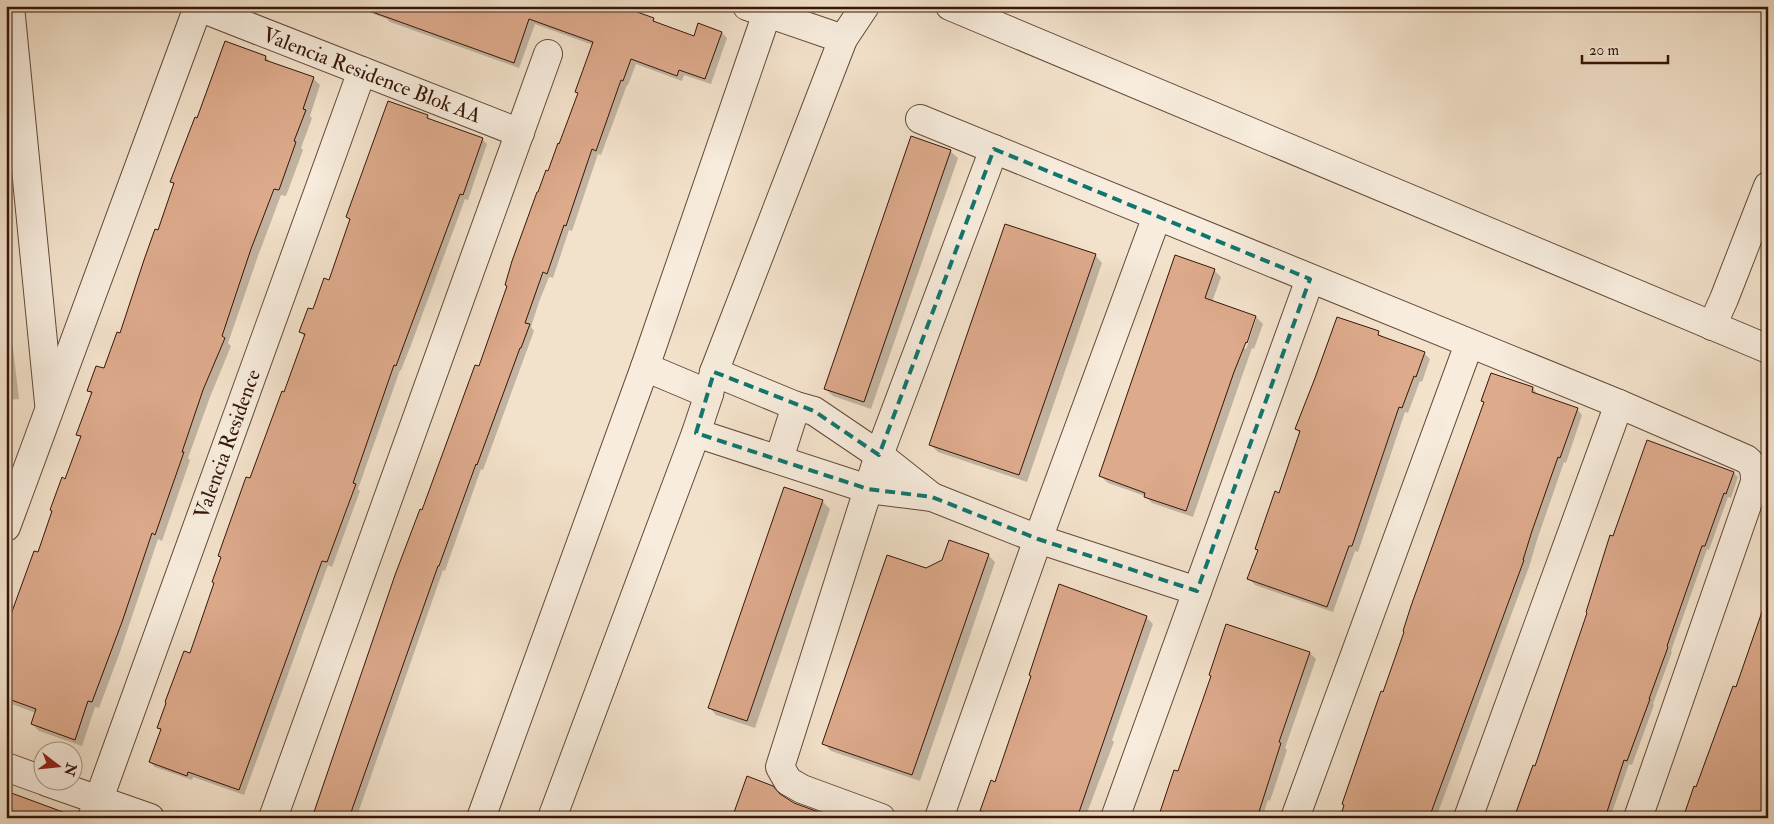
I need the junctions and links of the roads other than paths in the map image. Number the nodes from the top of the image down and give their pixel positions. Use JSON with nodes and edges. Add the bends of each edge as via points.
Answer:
{"nodes":[{"id":1,"x":10,"y":6,"type":"edge"},
{"id":2,"x":865,"y":6,"type":"edge"},
{"id":3,"x":950,"y":6,"type":"edge"},
{"id":4,"x":197,"y":7,"type":"edge"},
{"id":5,"x":757,"y":10,"type":"edge"},
{"id":6,"x":843,"y":39,"type":"junction"},
{"id":7,"x":548,"y":54,"type":"dead end"},
{"id":8,"x":362,"y":71,"type":"junction"},
{"id":9,"x":920,"y":119,"type":"dead end"},
{"id":10,"x":520,"y":133,"type":"junction"},
{"id":11,"x":994,"y":150,"type":"junction"},
{"id":12,"x":1768,"y":186,"type":"edge"},
{"id":13,"x":1157,"y":216,"type":"junction"},
{"id":14,"x":1310,"y":279,"type":"junction"},
{"id":15,"x":1712,"y":326,"type":"junction"},
{"id":16,"x":1469,"y":344,"type":"junction"},
{"id":17,"x":1768,"y":349,"type":"edge"},
{"id":18,"x":645,"y":367,"type":"junction"},
{"id":19,"x":712,"y":383,"type":"junction"},
{"id":20,"x":1619,"y":404,"type":"junction"},
{"id":21,"x":796,"y":406,"type":"junction"},
{"id":22,"x":49,"y":410,"type":"junction"},
{"id":23,"x":696,"y":433,"type":"junction"},
{"id":24,"x":879,"y":455,"type":"junction"},
{"id":25,"x":779,"y":459,"type":"junction"},
{"id":26,"x":868,"y":489,"type":"junction"},
{"id":27,"x":932,"y":497,"type":"junction"},
{"id":28,"x":6,"y":527,"type":"edge"},
{"id":29,"x":1038,"y":539,"type":"junction"},
{"id":30,"x":1197,"y":591,"type":"junction"},
{"id":31,"x":6,"y":767,"type":"edge"},
{"id":32,"x":32,"y":776,"type":"edge"},
{"id":33,"x":65,"y":792,"type":"edge"},
{"id":34,"x":95,"y":809,"type":"edge"},
{"id":35,"x":561,"y":815,"type":"edge"},
{"id":36,"x":150,"y":818,"type":"edge"},
{"id":37,"x":273,"y":818,"type":"edge"},
{"id":38,"x":481,"y":818,"type":"edge"},
{"id":39,"x":881,"y":818,"type":"edge"},
{"id":40,"x":938,"y":818,"type":"edge"},
{"id":41,"x":1115,"y":818,"type":"edge"},
{"id":42,"x":1295,"y":818,"type":"edge"},
{"id":43,"x":1468,"y":818,"type":"edge"},
{"id":44,"x":1638,"y":818,"type":"edge"}],
"edges":[{"from":1,"to":22,"type":"street"},
{"from":2,"to":6,"type":"street"},
{"from":3,"to":15,"type":"street"},
{"from":4,"to":8,"type":"street","name":"Valencia Residence Blok AA"},
{"from":4,"to":22,"type":"street"},
{"from":5,"to":6,"type":"street"},
{"from":5,"to":18,"type":"street"},
{"from":6,"to":19,"type":"street"},
{"from":7,"to":10,"type":"street"},
{"from":8,"to":10,"type":"street","name":"Valencia Residence Blok AA"},
{"from":8,"to":34,"type":"street","name":"Valencia Residence"},
{"from":9,"to":11,"type":"street"},
{"from":10,"to":37,"type":"street"},
{"from":11,"to":13,"type":"street"},
{"from":11,"to":24,"type":"street"},
{"from":12,"to":15,"type":"street"},
{"from":13,"to":14,"type":"street"},
{"from":13,"to":29,"type":"street"},
{"from":14,"to":16,"type":"street"},
{"from":14,"to":30,"type":"street"},
{"from":15,"to":17,"type":"street"},
{"from":16,"to":20,"type":"street"},
{"from":16,"to":42,"type":"street"},
{"from":18,"to":19,"type":"street"},
{"from":18,"to":38,"type":"street"},
{"from":19,"to":21,"type":"street"},
{"from":19,"to":23,"type":"street"},
{"from":20,"to":43,"type":"street"},
{"from":20,"to":44,"type":"street","via":[[1746,459],[1755,469],[1755,482]]},
{"from":21,"to":24,"type":"street","via":[[814,412]]},
{"from":21,"to":25,"type":"street"},
{"from":22,"to":28,"type":"street"},
{"from":23,"to":25,"type":"street"},
{"from":23,"to":35,"type":"street"},
{"from":24,"to":26,"type":"street"},
{"from":24,"to":27,"type":"street"},
{"from":25,"to":26,"type":"street"},
{"from":26,"to":27,"type":"street"},
{"from":26,"to":39,"type":"street","via":[[780,766],[788,781],[802,789]]},
{"from":27,"to":29,"type":"street"},
{"from":29,"to":30,"type":"street"},
{"from":29,"to":40,"type":"street"},
{"from":30,"to":41,"type":"street"},
{"from":31,"to":32,"type":"street"},
{"from":33,"to":34,"type":"street"},
{"from":34,"to":36,"type":"street"}]}
